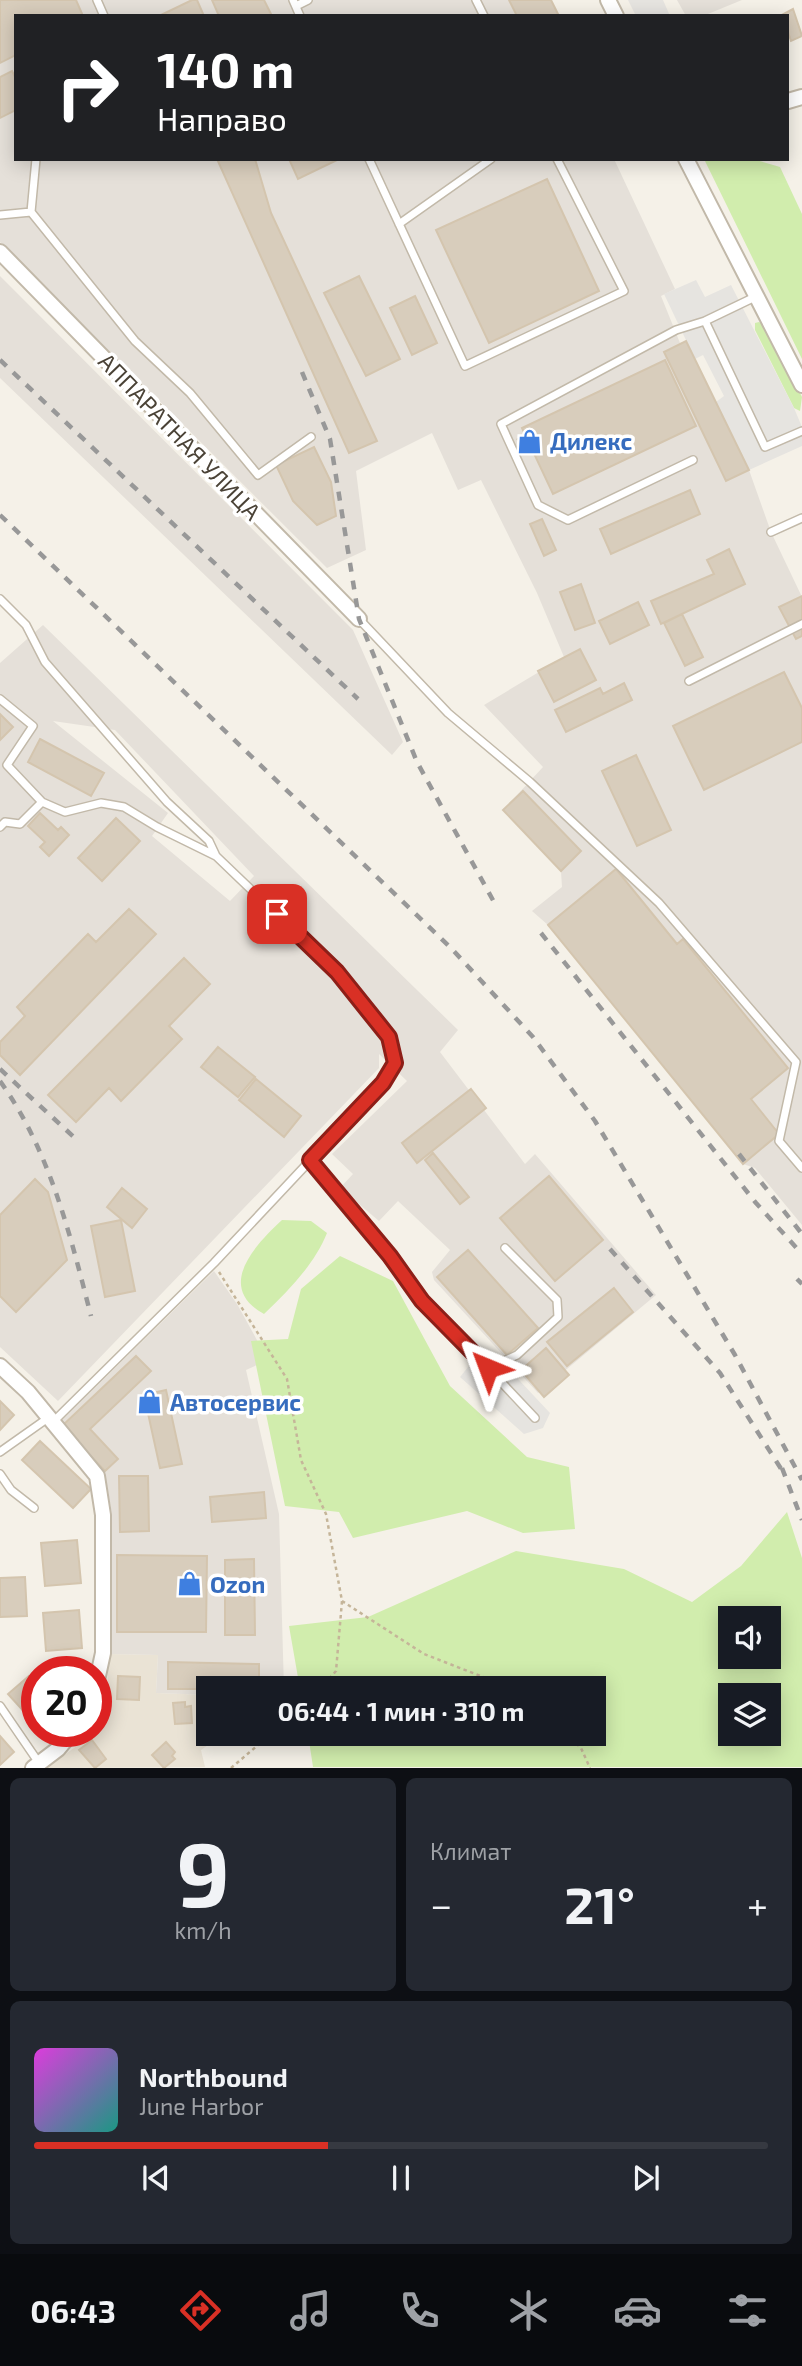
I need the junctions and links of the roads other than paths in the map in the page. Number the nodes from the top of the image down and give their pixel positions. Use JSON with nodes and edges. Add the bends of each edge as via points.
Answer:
{"nodes":[{"id":1,"x":308,"y":0,"type":"edge"},
{"id":2,"x":294,"y":3,"type":"edge"},
{"id":3,"x":36,"y":161,"type":"edge"},
{"id":4,"x":370,"y":161,"type":"edge"},
{"id":5,"x":488,"y":161,"type":"edge"},
{"id":6,"x":558,"y":161,"type":"edge"},
{"id":7,"x":687,"y":161,"type":"edge"},
{"id":8,"x":31,"y":212,"type":"junction"},
{"id":9,"x":0,"y":215,"type":"edge"},
{"id":10,"x":400,"y":224,"type":"junction"},
{"id":11,"x":0,"y":252,"type":"edge"},
{"id":12,"x":755,"y":297,"type":"junction"},
{"id":13,"x":705,"y":321,"type":"junction"},
{"id":14,"x":802,"y":385,"type":"edge"},
{"id":15,"x":802,"y":431,"type":"edge"},
{"id":16,"x":311,"y":437,"type":"dead end"},
{"id":17,"x":693,"y":460,"type":"dead end"},
{"id":18,"x":802,"y":518,"type":"edge"},
{"id":19,"x":771,"y":532,"type":"dead end"},
{"id":20,"x":0,"y":599,"type":"edge"},
{"id":21,"x":359,"y":619,"type":"joint"},
{"id":22,"x":802,"y":624,"type":"edge"},
{"id":23,"x":690,"y":681,"type":"dead end"},
{"id":24,"x":0,"y":699,"type":"edge"},
{"id":25,"x":42,"y":802,"type":"junction"},
{"id":26,"x":2,"y":822,"type":"edge"},
{"id":27,"x":216,"y":856,"type":"junction"},
{"id":28,"x":310,"y":1160,"type":"junction"},
{"id":29,"x":802,"y":1168,"type":"edge"},
{"id":30,"x":505,"y":1248,"type":"dead end"},
{"id":31,"x":0,"y":1366,"type":"edge"},
{"id":32,"x":488,"y":1368,"type":"junction"},
{"id":33,"x":535,"y":1418,"type":"dead end"},
{"id":34,"x":50,"y":1420,"type":"junction"},
{"id":35,"x":0,"y":1452,"type":"edge"},
{"id":36,"x":0,"y":1475,"type":"edge"},
{"id":37,"x":34,"y":1508,"type":"dead end"},
{"id":38,"x":102,"y":1656,"type":"edge"},
{"id":39,"x":0,"y":1706,"type":"edge"},
{"id":40,"x":60,"y":1747,"type":"edge"},
{"id":41,"x":36,"y":1765,"type":"edge"}],
"edges":[{"from":1,"to":2,"type":"lane"},
{"from":3,"to":8,"type":"lane"},
{"from":4,"to":10,"type":"lane"},
{"from":5,"to":10,"type":"lane"},
{"from":6,"to":10,"type":"lane","via":[[624,291],[465,366]]},
{"from":7,"to":12,"type":"street"},
{"from":8,"to":9,"type":"lane"},
{"from":8,"to":16,"type":"lane","via":[[135,341],[190,393],[258,475]]},
{"from":11,"to":21,"type":"street","name":"АППАРАТНАЯ УЛИЦА"},
{"from":12,"to":13,"type":"lane"},
{"from":12,"to":14,"type":"street"},
{"from":13,"to":15,"type":"lane","via":[[765,447]]},
{"from":13,"to":17,"type":"lane","via":[[676,330],[501,424],[538,505],[568,520]]},
{"from":18,"to":19,"type":"lane"},
{"from":20,"to":27,"type":"lane","via":[[26,625],[45,662],[167,803],[209,841]]},
{"from":21,"to":29,"type":"lane","via":[[448,713],[530,782],[659,903],[796,1062],[779,1141]]},
{"from":22,"to":23,"type":"lane"},
{"from":24,"to":25,"type":"lane","via":[[33,726],[7,765]]},
{"from":25,"to":26,"type":"lane","via":[[20,824]]},
{"from":25,"to":27,"type":"lane","via":[[65,812],[101,803],[124,807]]},
{"from":27,"to":28,"type":"lane","via":[[337,972],[389,1037],[395,1063],[383,1083]]},
{"from":28,"to":32,"type":"lane","via":[[422,1301]]},
{"from":28,"to":34,"type":"lane","via":[[214,1263]]},
{"from":30,"to":32,"type":"lane","via":[[556,1300],[558,1317],[517,1356]]},
{"from":31,"to":34,"type":"street","via":[[28,1391]]},
{"from":32,"to":33,"type":"lane"},
{"from":34,"to":35,"type":"lane"},
{"from":34,"to":38,"type":"street","via":[[97,1476],[103,1515]]},
{"from":36,"to":37,"type":"lane"},
{"from":39,"to":41,"type":"lane"},
{"from":40,"to":41,"type":"street"}]}
